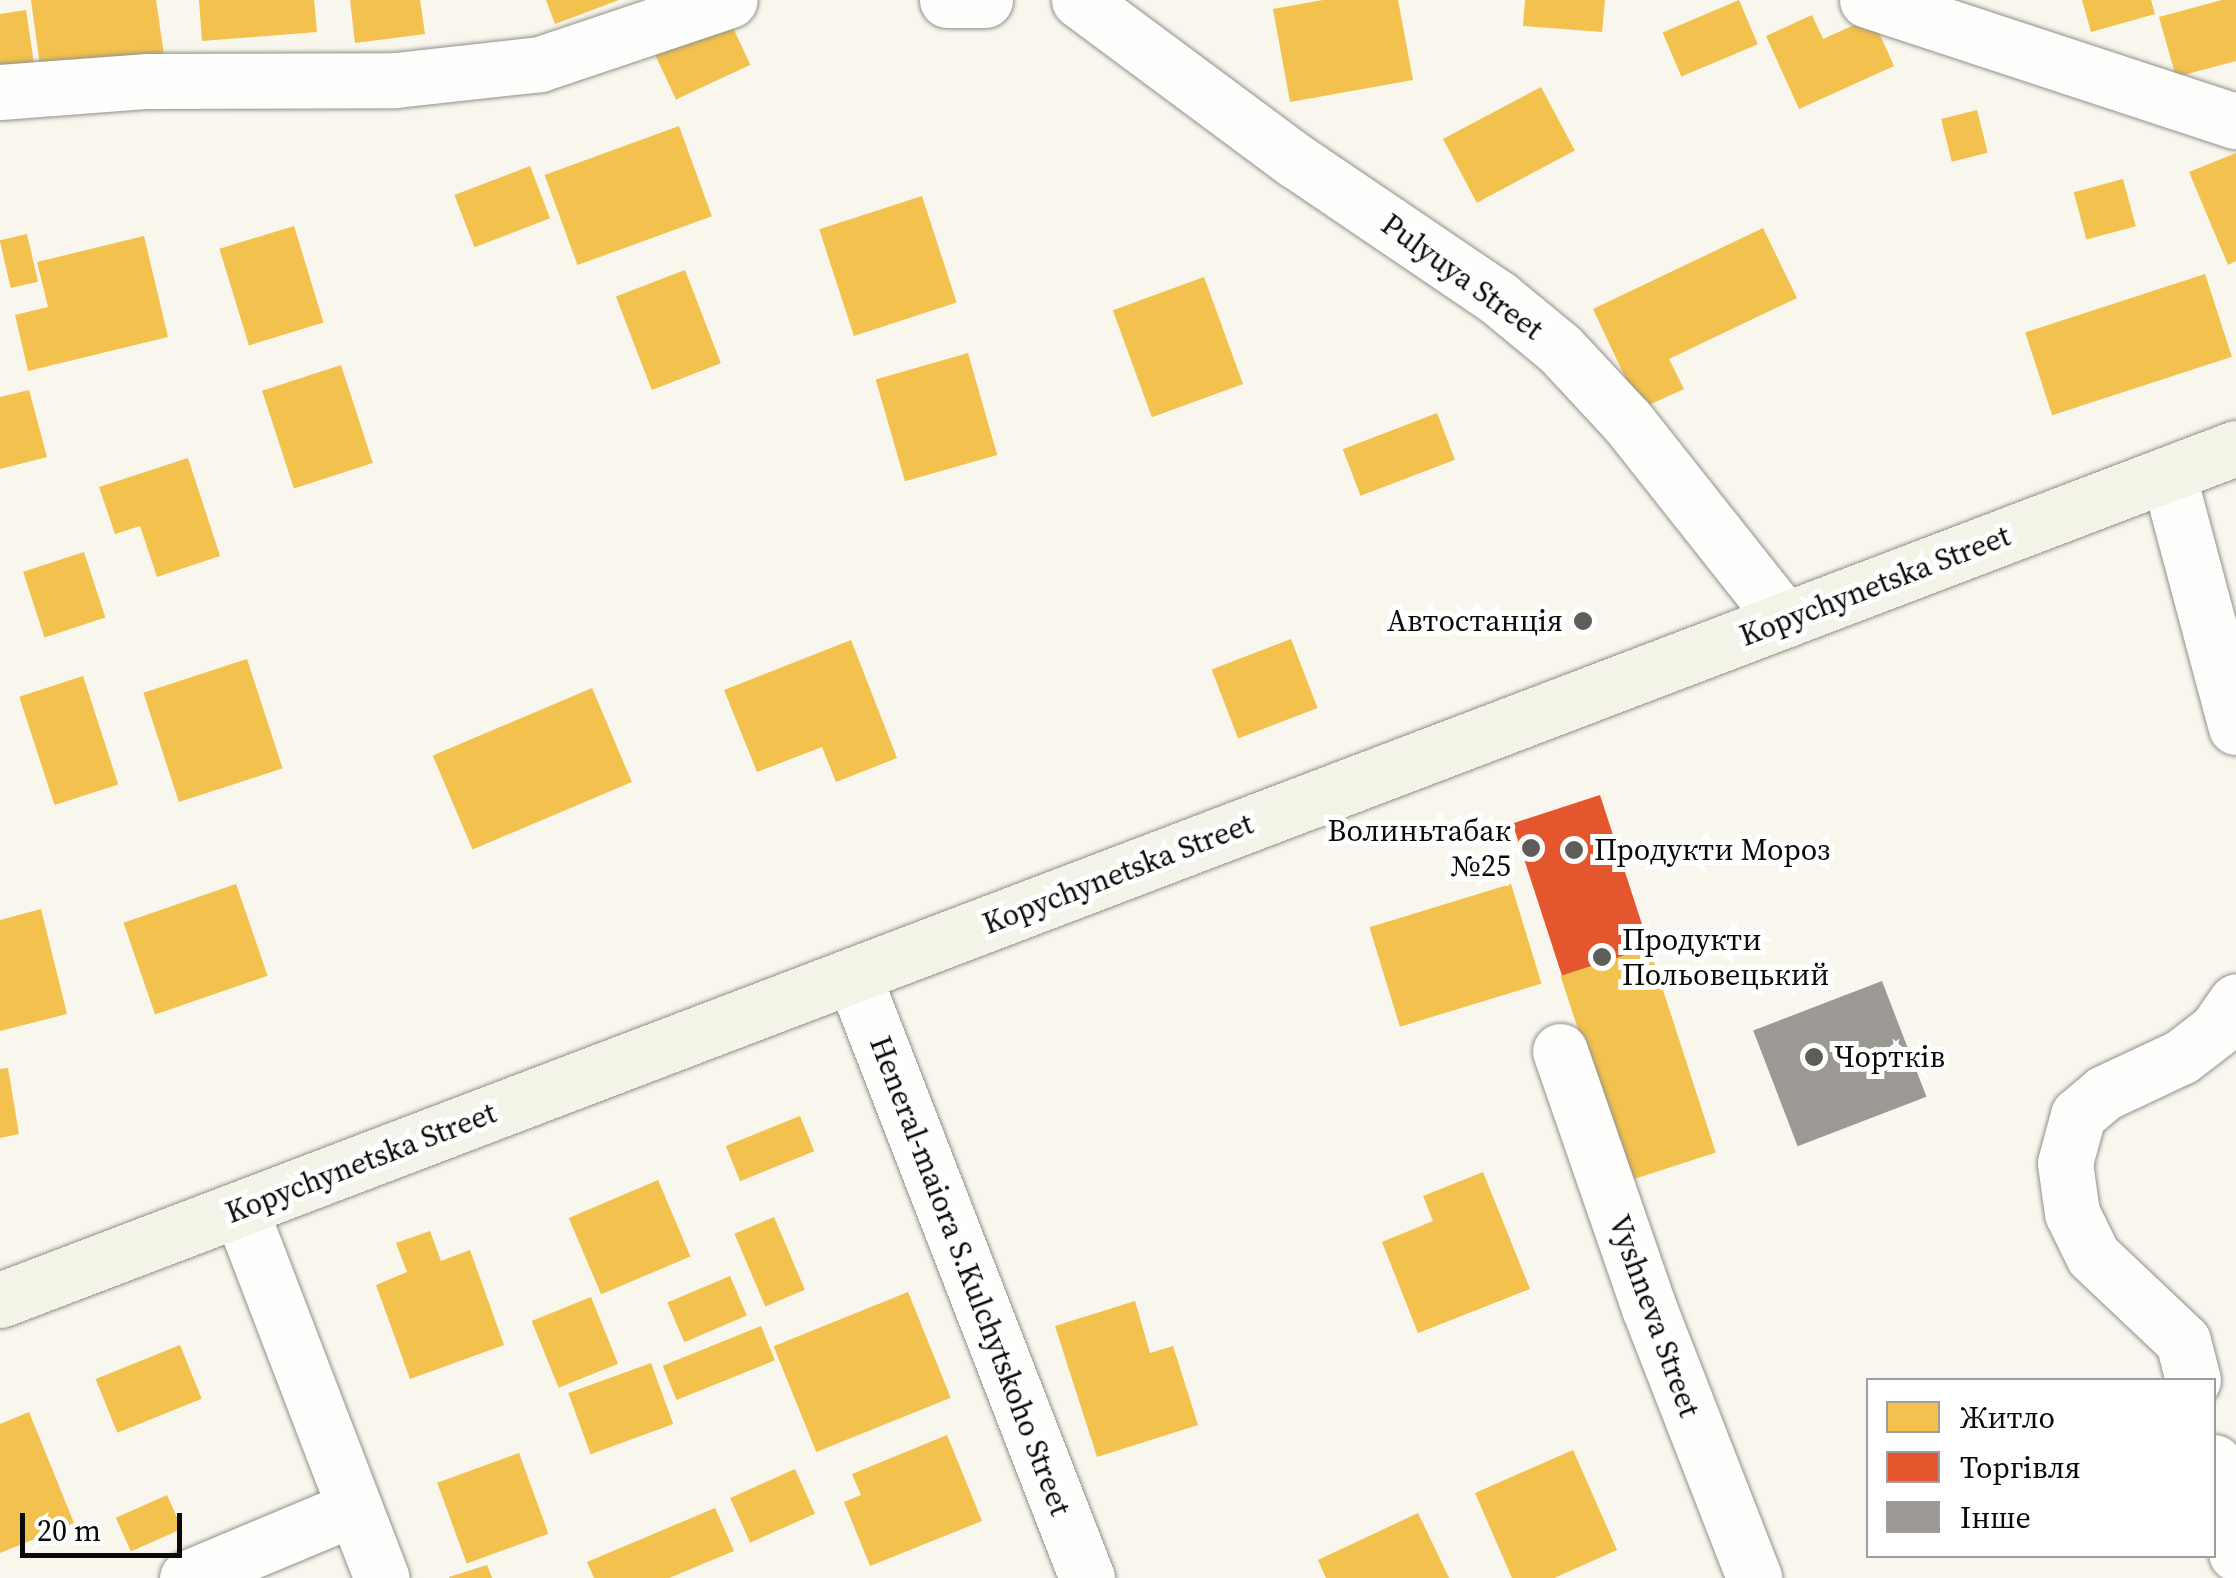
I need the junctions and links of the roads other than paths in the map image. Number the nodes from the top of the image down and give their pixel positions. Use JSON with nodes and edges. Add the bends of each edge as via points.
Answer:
{"nodes":[{"id":1,"x":730,"y":0,"type":"edge"},
{"id":2,"x":947,"y":0,"type":"edge"},
{"id":3,"x":984,"y":0,"type":"edge"},
{"id":4,"x":1079,"y":0,"type":"edge"},
{"id":5,"x":1867,"y":0,"type":"edge"},
{"id":6,"x":0,"y":92,"type":"edge"},
{"id":7,"x":2236,"y":120,"type":"edge"},
{"id":8,"x":2236,"y":448,"type":"edge"},
{"id":9,"x":2168,"y":474,"type":"junction"},
{"id":10,"x":1785,"y":620,"type":"junction"},
{"id":11,"x":2236,"y":727,"type":"edge"},
{"id":12,"x":854,"y":975,"type":"junction"},
{"id":13,"x":2236,"y":1001,"type":"edge"},
{"id":14,"x":1560,"y":1051,"type":"dead end"},
{"id":15,"x":240,"y":1209,"type":"junction"},
{"id":16,"x":0,"y":1300,"type":"edge"},
{"id":17,"x":2193,"y":1378,"type":"edge"},
{"id":18,"x":2216,"y":1470,"type":"edge"},
{"id":19,"x":354,"y":1508,"type":"junction"},
{"id":20,"x":2236,"y":1552,"type":"edge"},
{"id":21,"x":187,"y":1578,"type":"edge"},
{"id":22,"x":382,"y":1578,"type":"edge"},
{"id":23,"x":1087,"y":1578,"type":"edge"},
{"id":24,"x":1754,"y":1578,"type":"edge"}],
"edges":[{"from":1,"to":6,"type":"street","via":[[540,64],[396,80],[148,81]]},
{"from":2,"to":3,"type":"street"},
{"from":4,"to":10,"type":"street","name":"Pulyuya Street","via":[[1549,340],[1627,421]]},
{"from":5,"to":7,"type":"street"},
{"from":8,"to":9,"type":"main road","name":"Kopychynetska Street"},
{"from":9,"to":10,"type":"main road","name":"Kopychynetska Street"},
{"from":9,"to":11,"type":"street"},
{"from":10,"to":12,"type":"main road","name":"Kopychynetska Street"},
{"from":12,"to":15,"type":"main road","name":"Kopychynetska Street"},
{"from":12,"to":23,"type":"street","name":"Heneral-maiora S.Kulchytskoho Street"},
{"from":13,"to":17,"type":"street","via":[[2216,1030],[2181,1057],[2104,1092],[2078,1115],[2065,1163],[2072,1213],[2093,1256],[2184,1342]]},
{"from":14,"to":24,"type":"street","name":"Vyshneva Street","via":[[1649,1308]]},
{"from":15,"to":16,"type":"main road","name":"Kopychynetska Street"},
{"from":15,"to":19,"type":"street"},
{"from":18,"to":20,"type":"street"},
{"from":19,"to":21,"type":"street"},
{"from":19,"to":22,"type":"street"}]}
